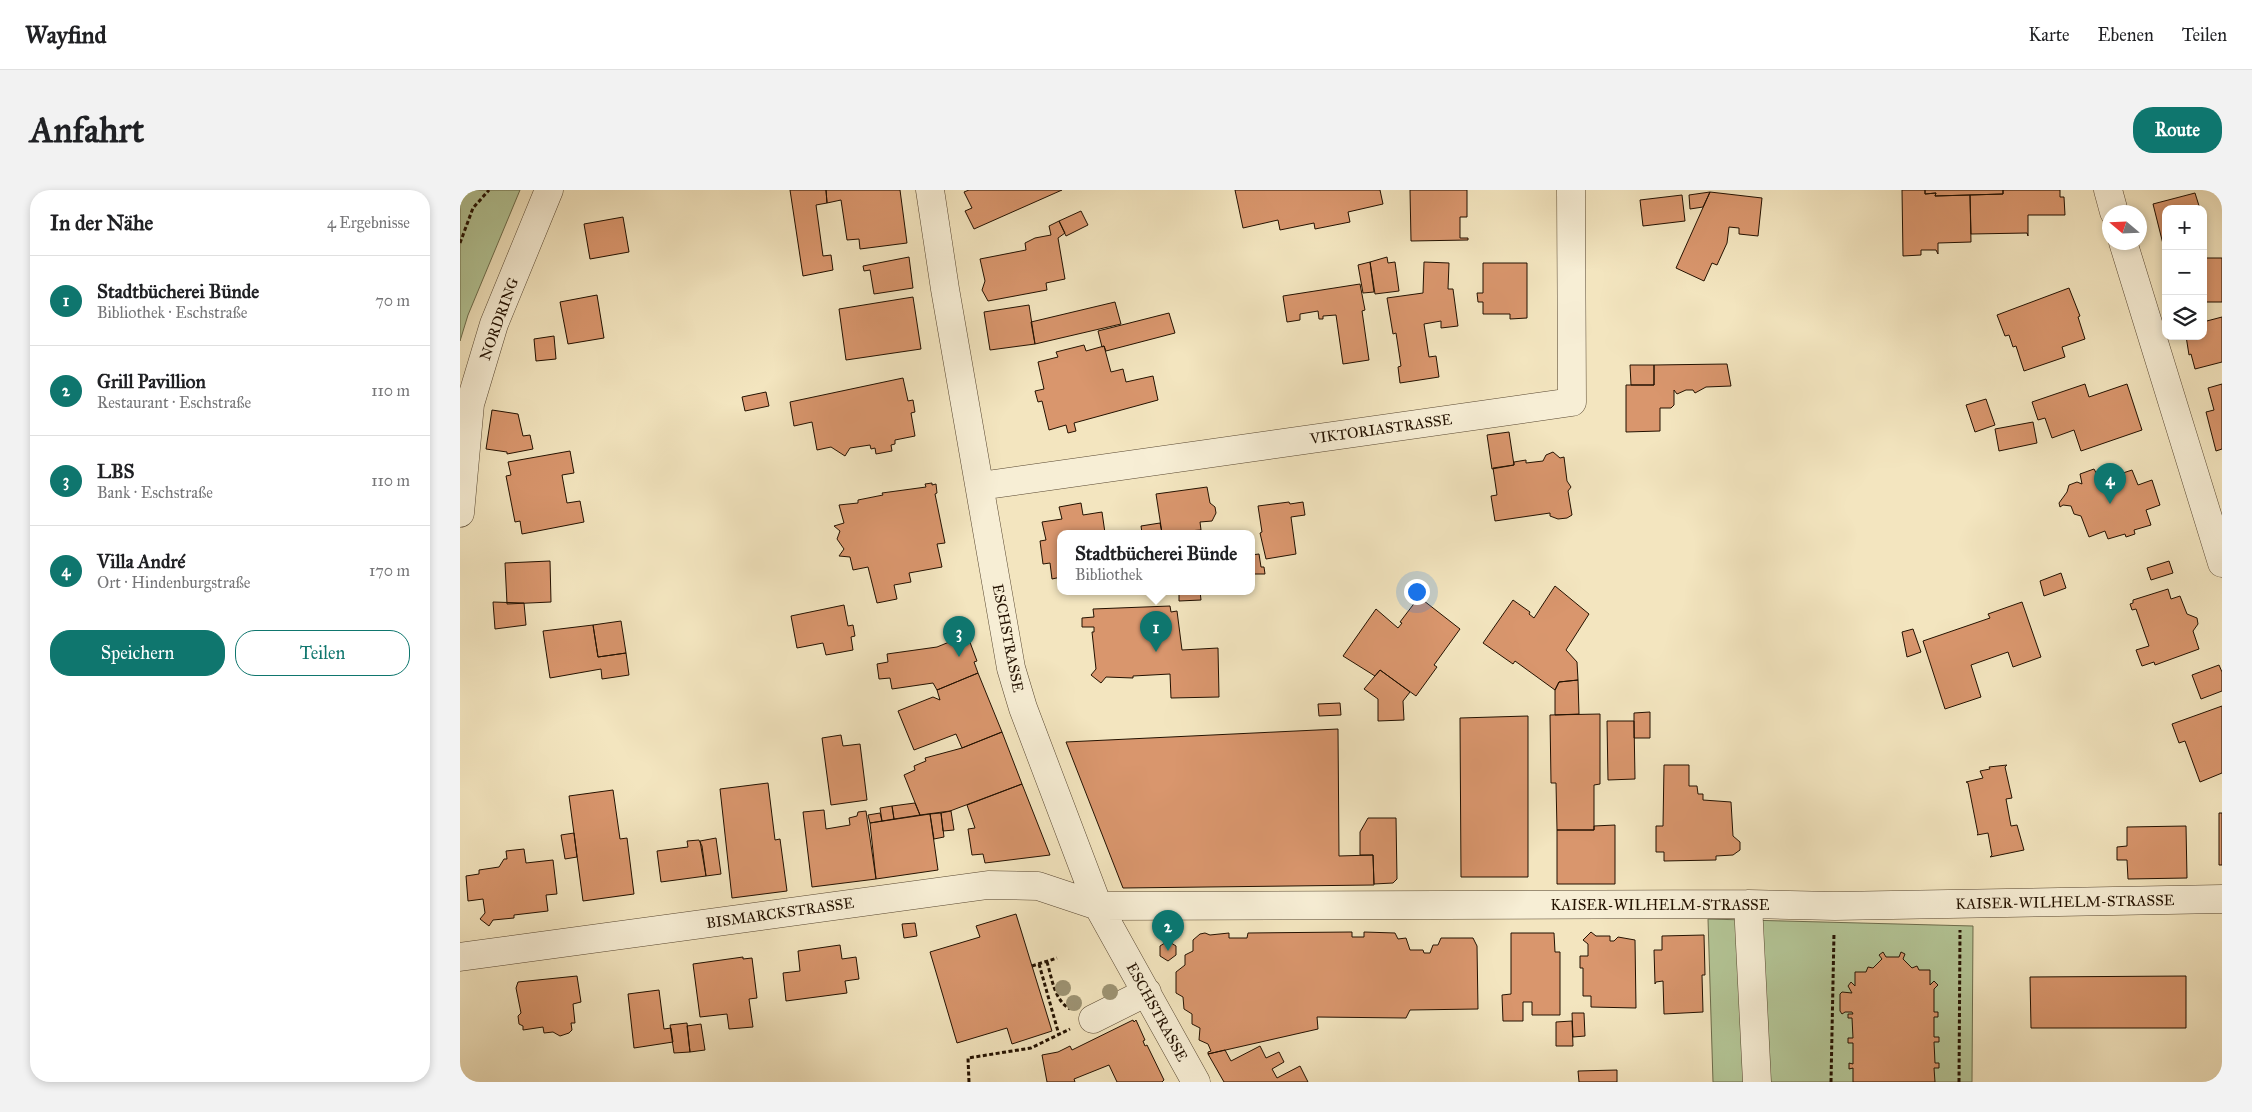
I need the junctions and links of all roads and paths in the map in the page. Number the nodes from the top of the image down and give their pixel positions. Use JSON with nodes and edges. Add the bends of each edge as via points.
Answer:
{"nodes":[{"id":1,"x":488,"y":190,"type":"edge"},
{"id":2,"x":549,"y":190,"type":"edge"},
{"id":3,"x":930,"y":190,"type":"edge"},
{"id":4,"x":1570,"y":190,"type":"edge"},
{"id":5,"x":2108,"y":190,"type":"edge"},
{"id":6,"x":2112,"y":205,"type":"edge"},
{"id":7,"x":460,"y":243,"type":"edge"},
{"id":8,"x":2125,"y":250,"type":"edge"},
{"id":9,"x":980,"y":486,"type":"junction"},
{"id":10,"x":460,"y":513,"type":"edge"},
{"id":11,"x":2222,"y":564,"type":"edge"},
{"id":12,"x":2222,"y":899,"type":"edge"},
{"id":13,"x":1960,"y":903,"type":"junction"},
{"id":14,"x":1748,"y":904,"type":"junction"},
{"id":15,"x":1835,"y":906,"type":"junction"},
{"id":16,"x":1104,"y":916,"type":"junction"},
{"id":17,"x":460,"y":957,"type":"edge"},
{"id":18,"x":1057,"y":958,"type":"dead end"},
{"id":19,"x":1047,"y":962,"type":"junction"},
{"id":20,"x":1039,"y":964,"type":"junction"},
{"id":21,"x":1032,"y":966,"type":"dead end"},
{"id":22,"x":1147,"y":992,"type":"junction"},
{"id":23,"x":1093,"y":1018,"type":"junction"},
{"id":24,"x":1059,"y":1035,"type":"junction"},
{"id":25,"x":969,"y":1082,"type":"edge"},
{"id":26,"x":1196,"y":1082,"type":"edge"},
{"id":27,"x":1757,"y":1082,"type":"edge"},
{"id":28,"x":1831,"y":1082,"type":"edge"},
{"id":29,"x":1959,"y":1082,"type":"edge"}],
"edges":[{"from":1,"to":7,"type":"path","via":[[473,208]]},
{"from":2,"to":10,"type":"street","name":"NORDRING","via":[[494,324],[470,404]]},
{"from":3,"to":9,"type":"street","name":"ESCHSTRASSE"},
{"from":4,"to":9,"type":"street","name":"VIKTORIASTRASSE","via":[[1572,402]]},
{"from":5,"to":6,"type":"street"},
{"from":8,"to":11,"type":"street"},
{"from":9,"to":16,"type":"street","name":"ESCHSTRASSE","via":[[1011,668],[1023,708]]},
{"from":12,"to":13,"type":"street","name":"KAISER-WILHELM-STRASSE"},
{"from":13,"to":15,"type":"street","name":"KAISER-WILHELM-STRASSE"},
{"from":13,"to":29,"type":"path"},
{"from":14,"to":15,"type":"street","name":"KAISER-WILHELM-STRASSE"},
{"from":14,"to":16,"type":"street","name":"KAISER-WILHELM-STRASSE"},
{"from":14,"to":27,"type":"street"},
{"from":15,"to":28,"type":"path"},
{"from":16,"to":17,"type":"street","name":"BISMARCKSTRASSE","via":[[1038,886],[988,885]]},
{"from":16,"to":22,"type":"street","name":"ESCHSTRASSE"},
{"from":18,"to":19,"type":"path"},
{"from":19,"to":20,"type":"path"},
{"from":19,"to":23,"type":"path","via":[[1055,992],[1064,1006]]},
{"from":20,"to":21,"type":"path"},
{"from":20,"to":24,"type":"path"},
{"from":22,"to":23,"type":"street"},
{"from":22,"to":26,"type":"street","name":"ESCHSTRASSE"},
{"from":23,"to":24,"type":"path"},
{"from":24,"to":25,"type":"path","via":[[1031,1048],[968,1058]]}]}
